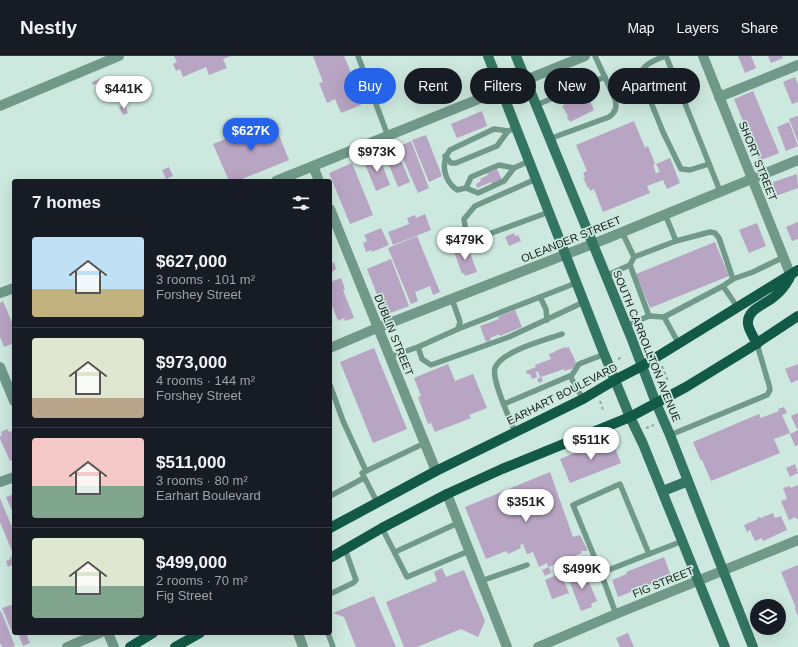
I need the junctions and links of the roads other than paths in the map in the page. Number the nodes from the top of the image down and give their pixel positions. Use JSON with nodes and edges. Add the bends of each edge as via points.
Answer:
{"nodes":[{"id":1,"x":119,"y":56,"type":"edge"},
{"id":2,"x":358,"y":56,"type":"edge"},
{"id":3,"x":488,"y":56,"type":"edge"},
{"id":4,"x":516,"y":56,"type":"edge"},
{"id":5,"x":585,"y":56,"type":"edge"},
{"id":6,"x":595,"y":56,"type":"edge"},
{"id":7,"x":665,"y":56,"type":"edge"},
{"id":8,"x":703,"y":56,"type":"edge"},
{"id":9,"x":798,"y":66,"type":"edge"},
{"id":10,"x":493,"y":68,"type":"edge"},
{"id":11,"x":521,"y":68,"type":"edge"},
{"id":12,"x":536,"y":75,"type":"edge"},
{"id":13,"x":605,"y":77,"type":"junction"},
{"id":14,"x":719,"y":98,"type":"junction"},
{"id":15,"x":470,"y":103,"type":"edge"},
{"id":16,"x":506,"y":104,"type":"edge"},
{"id":17,"x":536,"y":104,"type":"joint"},
{"id":18,"x":0,"y":106,"type":"edge"},
{"id":19,"x":512,"y":129,"type":"junction"},
{"id":20,"x":388,"y":136,"type":"junction"},
{"id":21,"x":550,"y":139,"type":"junction"},
{"id":22,"x":446,"y":156,"type":"junction"},
{"id":23,"x":798,"y":160,"type":"edge"},
{"id":24,"x":529,"y":161,"type":"junction"},
{"id":25,"x":709,"y":164,"type":"junction"},
{"id":26,"x":313,"y":166,"type":"junction"},
{"id":27,"x":514,"y":168,"type":"junction"},
{"id":28,"x":752,"y":178,"type":"junction"},
{"id":29,"x":281,"y":179,"type":"edge"},
{"id":30,"x":318,"y":179,"type":"edge"},
{"id":31,"x":536,"y":179,"type":"junction"},
{"id":32,"x":466,"y":188,"type":"junction"},
{"id":33,"x":720,"y":191,"type":"junction"},
{"id":34,"x":549,"y":212,"type":"junction"},
{"id":35,"x":332,"y":214,"type":"edge"},
{"id":36,"x":665,"y":214,"type":"junction"},
{"id":37,"x":622,"y":232,"type":"junction"},
{"id":38,"x":676,"y":241,"type":"junction"},
{"id":39,"x":592,"y":244,"type":"junction"},
{"id":40,"x":565,"y":255,"type":"junction"},
{"id":41,"x":784,"y":256,"type":"junction"},
{"id":42,"x":634,"y":257,"type":"junction"},
{"id":43,"x":630,"y":265,"type":"junction"},
{"id":44,"x":794,"y":273,"type":"edge"},
{"id":45,"x":605,"y":276,"type":"junction"},
{"id":46,"x":733,"y":279,"type":"junction"},
{"id":47,"x":576,"y":283,"type":"junction"},
{"id":48,"x":723,"y":286,"type":"junction"},
{"id":49,"x":12,"y":289,"type":"edge"},
{"id":50,"x":0,"y":293,"type":"edge"},
{"id":51,"x":540,"y":297,"type":"junction"},
{"id":52,"x":452,"y":299,"type":"junction"},
{"id":53,"x":584,"y":302,"type":"junction"},
{"id":54,"x":738,"y":308,"type":"junction"},
{"id":55,"x":649,"y":316,"type":"junction"},
{"id":56,"x":798,"y":316,"type":"edge"},
{"id":57,"x":664,"y":317,"type":"junction"},
{"id":58,"x":547,"y":320,"type":"junction"},
{"id":59,"x":626,"y":326,"type":"junction"},
{"id":60,"x":377,"y":328,"type":"junction"},
{"id":61,"x":458,"y":328,"type":"junction"},
{"id":62,"x":562,"y":334,"type":"dead end"},
{"id":63,"x":679,"y":344,"type":"junction"},
{"id":64,"x":757,"y":344,"type":"junction"},
{"id":65,"x":332,"y":347,"type":"edge"},
{"id":66,"x":418,"y":347,"type":"junction"},
{"id":67,"x":605,"y":354,"type":"junction"},
{"id":68,"x":389,"y":357,"type":"junction"},
{"id":69,"x":642,"y":366,"type":"junction"},
{"id":70,"x":0,"y":367,"type":"edge"},
{"id":71,"x":570,"y":376,"type":"junction"},
{"id":72,"x":615,"y":380,"type":"junction"},
{"id":73,"x":332,"y":391,"type":"edge"},
{"id":74,"x":12,"y":396,"type":"edge"},
{"id":75,"x":584,"y":399,"type":"junction"},
{"id":76,"x":656,"y":403,"type":"junction"},
{"id":77,"x":504,"y":404,"type":"junction"},
{"id":78,"x":630,"y":416,"type":"junction"},
{"id":79,"x":515,"y":432,"type":"junction"},
{"id":80,"x":670,"y":435,"type":"junction"},
{"id":81,"x":424,"y":443,"type":"junction"},
{"id":82,"x":436,"y":470,"type":"junction"},
{"id":83,"x":366,"y":471,"type":"junction"},
{"id":84,"x":12,"y":478,"type":"edge"},
{"id":85,"x":364,"y":478,"type":"junction"},
{"id":86,"x":688,"y":481,"type":"junction"},
{"id":87,"x":0,"y":482,"type":"edge"},
{"id":88,"x":662,"y":491,"type":"junction"},
{"id":89,"x":447,"y":494,"type":"junction"},
{"id":90,"x":332,"y":495,"type":"edge"},
{"id":91,"x":377,"y":502,"type":"junction"},
{"id":92,"x":458,"y":523,"type":"junction"},
{"id":93,"x":332,"y":527,"type":"edge"},
{"id":94,"x":382,"y":528,"type":"junction"},
{"id":95,"x":683,"y":540,"type":"junction"},
{"id":96,"x":798,"y":540,"type":"edge"},
{"id":97,"x":345,"y":549,"type":"junction"},
{"id":98,"x":469,"y":550,"type":"junction"},
{"id":99,"x":395,"y":552,"type":"junction"},
{"id":100,"x":649,"y":554,"type":"junction"},
{"id":101,"x":332,"y":557,"type":"edge"},
{"id":102,"x":527,"y":565,"type":"dead end"},
{"id":103,"x":723,"y":570,"type":"junction"},
{"id":104,"x":601,"y":573,"type":"junction"},
{"id":105,"x":481,"y":580,"type":"junction"},
{"id":106,"x":699,"y":580,"type":"junction"},
{"id":107,"x":332,"y":593,"type":"edge"},
{"id":108,"x":616,"y":614,"type":"junction"},
{"id":109,"x":95,"y":635,"type":"edge"},
{"id":110,"x":109,"y":635,"type":"edge"},
{"id":111,"x":150,"y":635,"type":"edge"},
{"id":112,"x":197,"y":635,"type":"edge"},
{"id":113,"x":299,"y":635,"type":"edge"},
{"id":114,"x":329,"y":635,"type":"edge"},
{"id":115,"x":67,"y":647,"type":"edge"},
{"id":116,"x":114,"y":647,"type":"edge"},
{"id":117,"x":130,"y":647,"type":"edge"},
{"id":118,"x":176,"y":647,"type":"edge"},
{"id":119,"x":303,"y":647,"type":"edge"},
{"id":120,"x":333,"y":647,"type":"edge"},
{"id":121,"x":507,"y":647,"type":"edge"},
{"id":122,"x":538,"y":647,"type":"edge"},
{"id":123,"x":725,"y":647,"type":"edge"},
{"id":124,"x":753,"y":647,"type":"edge"}],
"edges":[{"from":1,"to":18,"type":"street"},
{"from":2,"to":20,"type":"lane"},
{"from":3,"to":10,"type":"main road"},
{"from":4,"to":11,"type":"main road","name":"SOUTH CARROLLTON AVENUE"},
{"from":5,"to":12,"type":"street"},
{"from":6,"to":13,"type":"lane"},
{"from":7,"to":25,"type":"lane"},
{"from":7,"to":25,"type":"lane","via":[[641,69],[640,75],[663,132],[681,169],[690,170]]},
{"from":8,"to":14,"type":"street","name":"SHORT STREET"},
{"from":9,"to":14,"type":"street"},
{"from":13,"to":17,"type":"lane"},
{"from":13,"to":21,"type":"lane","via":[[617,106],[614,113]]},
{"from":14,"to":28,"type":"street","name":"SHORT STREET"},
{"from":15,"to":20,"type":"street"},
{"from":16,"to":19,"type":"main road"},
{"from":17,"to":21,"type":"main road","name":"SOUTH CARROLLTON AVENUE"},
{"from":19,"to":22,"type":"lane","via":[[494,129],[450,150]]},
{"from":19,"to":22,"type":"lane","via":[[497,146],[456,163],[451,163]]},
{"from":19,"to":24,"type":"main road"},
{"from":20,"to":26,"type":"street"},
{"from":21,"to":39,"type":"main road","name":"SOUTH CARROLLTON AVENUE"},
{"from":22,"to":32,"type":"lane","via":[[444,170],[450,185],[457,190]]},
{"from":23,"to":28,"type":"street","name":"OLEANDER STREET"},
{"from":24,"to":27,"type":"lane"},
{"from":24,"to":31,"type":"main road"},
{"from":25,"to":33,"type":"lane"},
{"from":26,"to":29,"type":"street"},
{"from":26,"to":30,"type":"street"},
{"from":27,"to":32,"type":"lane","via":[[499,165],[471,177]]},
{"from":27,"to":32,"type":"lane","via":[[504,181],[478,193]]},
{"from":28,"to":33,"type":"street","name":"OLEANDER STREET"},
{"from":28,"to":41,"type":"street","name":"SHORT STREET"},
{"from":31,"to":34,"type":"main road"},
{"from":31,"to":34,"type":"lane","via":[[475,206],[464,219],[468,235],[478,238]]},
{"from":33,"to":36,"type":"street","name":"OLEANDER STREET"},
{"from":34,"to":40,"type":"main road"},
{"from":35,"to":60,"type":"street","name":"DUBLIN STREET"},
{"from":36,"to":37,"type":"street","name":"OLEANDER STREET"},
{"from":36,"to":38,"type":"lane"},
{"from":37,"to":39,"type":"street","name":"OLEANDER STREET"},
{"from":37,"to":42,"type":"lane"},
{"from":38,"to":42,"type":"lane"},
{"from":38,"to":46,"type":"lane","via":[[715,233]]},
{"from":39,"to":40,"type":"street","name":"OLEANDER STREET"},
{"from":39,"to":45,"type":"main road","name":"SOUTH CARROLLTON AVENUE"},
{"from":40,"to":47,"type":"main road"},
{"from":40,"to":52,"type":"street","name":"OLEANDER STREET"},
{"from":41,"to":44,"type":"street","name":"SHORT STREET"},
{"from":41,"to":46,"type":"lane"},
{"from":42,"to":43,"type":"lane"},
{"from":43,"to":45,"type":"lane"},
{"from":43,"to":55,"type":"lane"},
{"from":44,"to":54,"type":"main road","name":"EARHART BOULEVARD"},
{"from":44,"to":64,"type":"main road","via":[[774,297],[748,318],[749,329]]},
{"from":45,"to":59,"type":"main road","name":"SOUTH CARROLLTON AVENUE"},
{"from":46,"to":48,"type":"lane"},
{"from":47,"to":51,"type":"lane"},
{"from":47,"to":53,"type":"main road"},
{"from":48,"to":54,"type":"lane"},
{"from":48,"to":57,"type":"lane"},
{"from":49,"to":50,"type":"street"},
{"from":51,"to":58,"type":"lane","via":[[546,309]]},
{"from":51,"to":61,"type":"lane"},
{"from":52,"to":60,"type":"street","name":"OLEANDER STREET"},
{"from":52,"to":61,"type":"lane","via":[[460,322]]},
{"from":53,"to":58,"type":"lane"},
{"from":53,"to":67,"type":"main road"},
{"from":54,"to":63,"type":"main road","name":"EARHART BOULEVARD"},
{"from":55,"to":57,"type":"lane"},
{"from":55,"to":59,"type":"lane"},
{"from":56,"to":64,"type":"main road"},
{"from":57,"to":63,"type":"lane"},
{"from":58,"to":66,"type":"lane","via":[[509,337],[431,365],[422,359]]},
{"from":59,"to":69,"type":"main road","name":"SOUTH CARROLLTON AVENUE"},
{"from":60,"to":65,"type":"street","name":"OLEANDER STREET"},
{"from":60,"to":68,"type":"street","name":"DUBLIN STREET"},
{"from":61,"to":66,"type":"lane"},
{"from":62,"to":77,"type":"lane","via":[[501,358],[495,369],[496,382]]},
{"from":63,"to":69,"type":"main road","name":"EARHART BOULEVARD"},
{"from":64,"to":76,"type":"main road"},
{"from":64,"to":80,"type":"lane","via":[[770,390],[767,395]]},
{"from":66,"to":68,"type":"lane"},
{"from":67,"to":71,"type":"lane","via":[[579,364]]},
{"from":67,"to":72,"type":"main road"},
{"from":68,"to":81,"type":"street","name":"DUBLIN STREET"},
{"from":69,"to":72,"type":"main road","name":"EARHART BOULEVARD"},
{"from":69,"to":76,"type":"main road","name":"SOUTH CARROLLTON AVENUE"},
{"from":70,"to":74,"type":"street"},
{"from":71,"to":75,"type":"lane"},
{"from":71,"to":77,"type":"lane"},
{"from":72,"to":75,"type":"main road","name":"EARHART BOULEVARD"},
{"from":72,"to":78,"type":"main road"},
{"from":73,"to":83,"type":"lane"},
{"from":75,"to":79,"type":"main road","name":"EARHART BOULEVARD"},
{"from":76,"to":78,"type":"main road"},
{"from":76,"to":80,"type":"main road","name":"SOUTH CARROLLTON AVENUE"},
{"from":77,"to":79,"type":"lane"},
{"from":78,"to":88,"type":"main road"},
{"from":78,"to":89,"type":"main road"},
{"from":79,"to":82,"type":"main road","name":"EARHART BOULEVARD"},
{"from":80,"to":86,"type":"main road","name":"SOUTH CARROLLTON AVENUE"},
{"from":81,"to":82,"type":"street","name":"DUBLIN STREET"},
{"from":81,"to":83,"type":"lane"},
{"from":82,"to":91,"type":"main road","name":"EARHART BOULEVARD"},
{"from":83,"to":85,"type":"lane","via":[[362,473]]},
{"from":84,"to":87,"type":"street"},
{"from":85,"to":90,"type":"lane"},
{"from":85,"to":91,"type":"lane"},
{"from":86,"to":88,"type":"main road"},
{"from":86,"to":103,"type":"main road","name":"SOUTH CARROLLTON AVENUE"},
{"from":88,"to":95,"type":"main road"},
{"from":89,"to":92,"type":"street"},
{"from":89,"to":94,"type":"main road"},
{"from":91,"to":93,"type":"main road","name":"EARHART BOULEVARD"},
{"from":92,"to":98,"type":"street"},
{"from":92,"to":99,"type":"lane"},
{"from":94,"to":97,"type":"main road"},
{"from":94,"to":99,"type":"lane"},
{"from":95,"to":100,"type":"lane"},
{"from":95,"to":106,"type":"main road"},
{"from":96,"to":103,"type":"street","name":"FIG STREET"},
{"from":97,"to":101,"type":"main road"},
{"from":97,"to":107,"type":"lane","via":[[356,580],[353,584]]},
{"from":98,"to":99,"type":"lane","via":[[406,577]]},
{"from":98,"to":105,"type":"street"},
{"from":100,"to":104,"type":"lane"},
{"from":100,"to":104,"type":"lane","via":[[620,484],[573,505]]},
{"from":102,"to":105,"type":"lane"},
{"from":103,"to":106,"type":"street","name":"FIG STREET"},
{"from":103,"to":124,"type":"main road","name":"SOUTH CARROLLTON AVENUE"},
{"from":104,"to":108,"type":"lane"},
{"from":105,"to":121,"type":"street"},
{"from":106,"to":108,"type":"street","name":"FIG STREET"},
{"from":106,"to":123,"type":"main road"},
{"from":108,"to":122,"type":"street","name":"FIG STREET"},
{"from":109,"to":115,"type":"street"},
{"from":110,"to":116,"type":"street"},
{"from":111,"to":117,"type":"main road"},
{"from":112,"to":118,"type":"main road"},
{"from":113,"to":119,"type":"street"},
{"from":114,"to":120,"type":"lane"}]}
